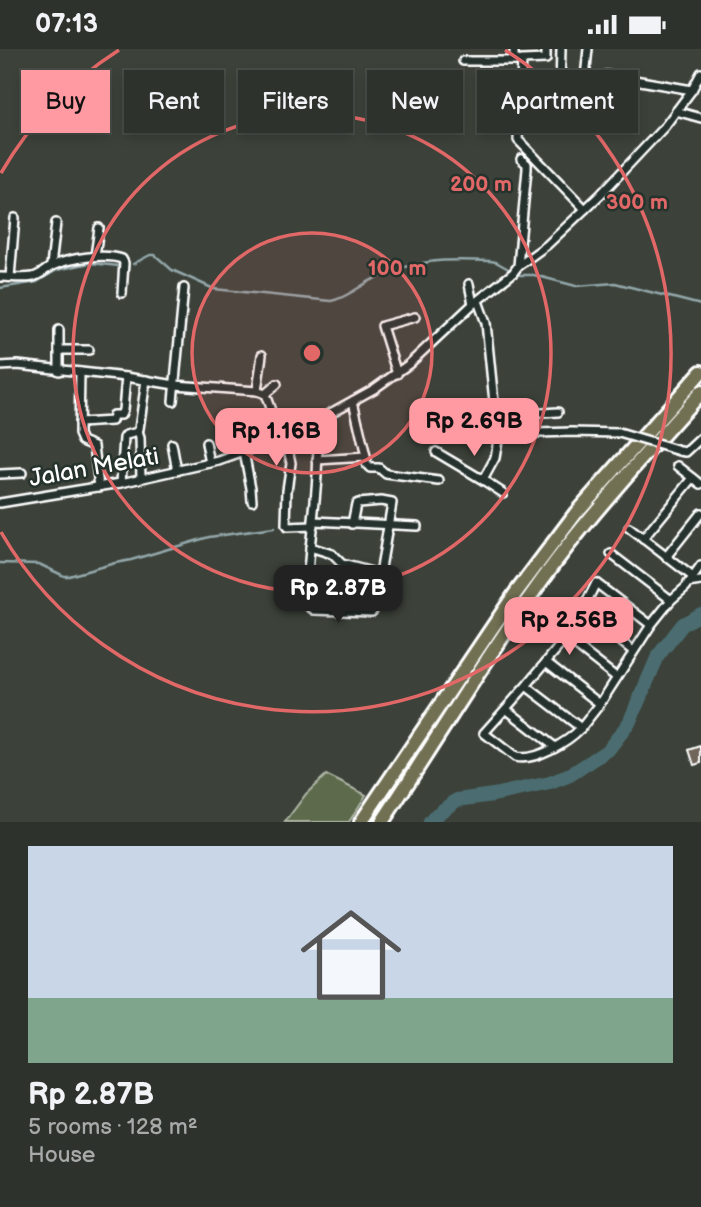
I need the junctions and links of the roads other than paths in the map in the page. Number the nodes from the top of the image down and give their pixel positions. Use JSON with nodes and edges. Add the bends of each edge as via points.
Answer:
{"nodes":[{"id":1,"x":514,"y":49,"type":"edge"},
{"id":2,"x":546,"y":49,"type":"edge"},
{"id":3,"x":561,"y":49,"type":"edge"},
{"id":4,"x":588,"y":49,"type":"edge"},
{"id":5,"x":545,"y":59,"type":"junction"},
{"id":6,"x":561,"y":59,"type":"junction"},
{"id":7,"x":518,"y":60,"type":"junction"},
{"id":8,"x":463,"y":61,"type":"dead end"},
{"id":9,"x":561,"y":70,"type":"edge"},
{"id":10,"x":586,"y":70,"type":"edge"},
{"id":11,"x":700,"y":77,"type":"edge"},
{"id":12,"x":638,"y":81,"type":"edge"},
{"id":13,"x":692,"y":90,"type":"junction"},
{"id":14,"x":676,"y":111,"type":"junction"},
{"id":15,"x":701,"y":118,"type":"edge"},
{"id":16,"x":521,"y":159,"type":"dead end"},
{"id":17,"x":585,"y":209,"type":"junction"},
{"id":18,"x":15,"y":218,"type":"dead end"},
{"id":19,"x":56,"y":223,"type":"dead end"},
{"id":20,"x":99,"y":228,"type":"dead end"},
{"id":21,"x":95,"y":256,"type":"junction"},
{"id":22,"x":51,"y":266,"type":"junction"},
{"id":23,"x":516,"y":270,"type":"junction"},
{"id":24,"x":0,"y":277,"type":"edge"},
{"id":25,"x":10,"y":277,"type":"junction"},
{"id":26,"x":469,"y":284,"type":"dead end"},
{"id":27,"x":184,"y":288,"type":"dead end"},
{"id":28,"x":122,"y":293,"type":"dead end"},
{"id":29,"x":476,"y":302,"type":"junction"},
{"id":30,"x":415,"y":317,"type":"dead end"},
{"id":31,"x":59,"y":330,"type":"dead end"},
{"id":32,"x":59,"y":350,"type":"junction"},
{"id":33,"x":89,"y":350,"type":"dead end"},
{"id":34,"x":262,"y":355,"type":"dead end"},
{"id":35,"x":0,"y":366,"type":"edge"},
{"id":36,"x":59,"y":371,"type":"junction"},
{"id":37,"x":80,"y":372,"type":"junction"},
{"id":38,"x":701,"y":372,"type":"edge"},
{"id":39,"x":397,"y":374,"type":"junction"},
{"id":40,"x":126,"y":377,"type":"junction"},
{"id":41,"x":146,"y":380,"type":"junction"},
{"id":42,"x":276,"y":384,"type":"dead end"},
{"id":43,"x":175,"y":385,"type":"junction"},
{"id":44,"x":701,"y":392,"type":"edge"},
{"id":45,"x":261,"y":393,"type":"junction"},
{"id":46,"x":173,"y":401,"type":"dead end"},
{"id":47,"x":353,"y":401,"type":"junction"},
{"id":48,"x":558,"y":412,"type":"dead end"},
{"id":49,"x":495,"y":416,"type":"junction"},
{"id":50,"x":316,"y":421,"type":"junction"},
{"id":51,"x":79,"y":423,"type":"junction"},
{"id":52,"x":138,"y":432,"type":"junction"},
{"id":53,"x":499,"y":434,"type":"junction"},
{"id":54,"x":283,"y":435,"type":"junction"},
{"id":55,"x":701,"y":438,"type":"edge"},
{"id":56,"x":206,"y":443,"type":"dead end"},
{"id":57,"x":172,"y":444,"type":"dead end"},
{"id":58,"x":244,"y":452,"type":"junction"},
{"id":59,"x":436,"y":452,"type":"dead end"},
{"id":60,"x":366,"y":457,"type":"junction"},
{"id":61,"x":317,"y":460,"type":"junction"},
{"id":62,"x":210,"y":463,"type":"junction"},
{"id":63,"x":678,"y":466,"type":"dead end"},
{"id":64,"x":177,"y":471,"type":"junction"},
{"id":65,"x":22,"y":473,"type":"dead end"},
{"id":66,"x":0,"y":474,"type":"edge"},
{"id":67,"x":693,"y":478,"type":"junction"},
{"id":68,"x":141,"y":479,"type":"junction"},
{"id":69,"x":483,"y":480,"type":"junction"},
{"id":70,"x":439,"y":481,"type":"dead end"},
{"id":71,"x":121,"y":483,"type":"junction"},
{"id":72,"x":701,"y":484,"type":"edge"},
{"id":73,"x":99,"y":487,"type":"junction"},
{"id":74,"x":503,"y":493,"type":"dead end"},
{"id":75,"x":252,"y":501,"type":"dead end"},
{"id":76,"x":0,"y":503,"type":"edge"},
{"id":77,"x":701,"y":513,"type":"edge"},
{"id":78,"x":352,"y":524,"type":"junction"},
{"id":79,"x":312,"y":525,"type":"junction"},
{"id":80,"x":389,"y":525,"type":"junction"},
{"id":81,"x":416,"y":526,"type":"dead end"},
{"id":82,"x":629,"y":527,"type":"dead end"},
{"id":83,"x":643,"y":539,"type":"junction"},
{"id":84,"x":310,"y":547,"type":"junction"},
{"id":85,"x":611,"y":554,"type":"dead end"},
{"id":86,"x":666,"y":557,"type":"junction"},
{"id":87,"x":701,"y":566,"type":"edge"},
{"id":88,"x":380,"y":574,"type":"junction"},
{"id":89,"x":691,"y":580,"type":"junction"},
{"id":90,"x":701,"y":581,"type":"edge"},
{"id":91,"x":671,"y":600,"type":"junction"},
{"id":92,"x":651,"y":625,"type":"junction"},
{"id":93,"x":633,"y":651,"type":"junction"},
{"id":94,"x":546,"y":662,"type":"junction"},
{"id":95,"x":616,"y":677,"type":"junction"},
{"id":96,"x":526,"y":687,"type":"junction"},
{"id":97,"x":600,"y":704,"type":"junction"},
{"id":98,"x":506,"y":709,"type":"junction"},
{"id":99,"x":581,"y":728,"type":"junction"},
{"id":100,"x":555,"y":747,"type":"junction"},
{"id":101,"x":361,"y":822,"type":"edge"},
{"id":102,"x":382,"y":822,"type":"edge"}],
"edges":[{"from":1,"to":7,"type":"street"},
{"from":2,"to":5,"type":"street"},
{"from":3,"to":6,"type":"street"},
{"from":4,"to":10,"type":"street"},
{"from":5,"to":6,"type":"street"},
{"from":5,"to":7,"type":"street"},
{"from":6,"to":9,"type":"street"},
{"from":7,"to":8,"type":"street"},
{"from":7,"to":17,"type":"street","via":[[518,140]]},
{"from":11,"to":13,"type":"street","name":"Jalan Melati"},
{"from":12,"to":13,"type":"street"},
{"from":13,"to":14,"type":"street","name":"Jalan Melati"},
{"from":14,"to":15,"type":"street"},
{"from":14,"to":17,"type":"street","name":"Jalan Melati"},
{"from":16,"to":23,"type":"street","via":[[527,169]]},
{"from":17,"to":23,"type":"street","name":"Jalan Melati"},
{"from":18,"to":25,"type":"street"},
{"from":19,"to":22,"type":"street"},
{"from":20,"to":21,"type":"street"},
{"from":21,"to":22,"type":"street"},
{"from":21,"to":28,"type":"street","via":[[122,259]]},
{"from":22,"to":25,"type":"street","via":[[34,277]]},
{"from":23,"to":29,"type":"street","name":"Jalan Melati"},
{"from":24,"to":25,"type":"street"},
{"from":26,"to":29,"type":"street"},
{"from":27,"to":43,"type":"street"},
{"from":29,"to":39,"type":"street","name":"Jalan Melati"},
{"from":29,"to":49,"type":"street","via":[[486,323]]},
{"from":30,"to":39,"type":"street","via":[[382,326]]},
{"from":31,"to":32,"type":"street"},
{"from":32,"to":33,"type":"street"},
{"from":32,"to":36,"type":"street"},
{"from":34,"to":45,"type":"street"},
{"from":35,"to":36,"type":"street"},
{"from":36,"to":37,"type":"street"},
{"from":37,"to":40,"type":"street"},
{"from":37,"to":51,"type":"street"},
{"from":38,"to":101,"type":"highway","via":[[568,523]]},
{"from":39,"to":47,"type":"street","name":"Jalan Melati"},
{"from":40,"to":41,"type":"street"},
{"from":40,"to":51,"type":"street","via":[[121,415],[113,415],[111,421]]},
{"from":41,"to":43,"type":"street"},
{"from":41,"to":52,"type":"street"},
{"from":42,"to":45,"type":"street"},
{"from":43,"to":45,"type":"street"},
{"from":43,"to":46,"type":"street"},
{"from":44,"to":102,"type":"highway","via":[[556,561]]},
{"from":45,"to":54,"type":"street"},
{"from":47,"to":50,"type":"street","name":"Jalan Melati"},
{"from":47,"to":60,"type":"street"},
{"from":48,"to":49,"type":"street"},
{"from":49,"to":53,"type":"street"},
{"from":50,"to":54,"type":"street","name":"Jalan Melati"},
{"from":50,"to":61,"type":"street"},
{"from":51,"to":73,"type":"street","via":[[80,439],[94,446]]},
{"from":52,"to":68,"type":"street"},
{"from":52,"to":71,"type":"street","via":[[124,438]]},
{"from":53,"to":55,"type":"street","bridge":true,"via":[[619,433],[686,452]]},
{"from":53,"to":69,"type":"street","via":[[495,458]]},
{"from":54,"to":58,"type":"street","name":"Jalan Melati"},
{"from":54,"to":79,"type":"street","via":[[290,463],[287,527]]},
{"from":56,"to":62,"type":"street"},
{"from":57,"to":64,"type":"street"},
{"from":58,"to":62,"type":"street","name":"Jalan Melati"},
{"from":58,"to":75,"type":"street"},
{"from":59,"to":69,"type":"street"},
{"from":60,"to":61,"type":"street"},
{"from":60,"to":70,"type":"street","via":[[370,468],[386,474]]},
{"from":61,"to":79,"type":"street"},
{"from":62,"to":64,"type":"street","name":"Jalan Melati"},
{"from":63,"to":67,"type":"street"},
{"from":64,"to":68,"type":"street","name":"Jalan Melati"},
{"from":65,"to":66,"type":"street"},
{"from":67,"to":72,"type":"street"},
{"from":67,"to":83,"type":"street"},
{"from":68,"to":71,"type":"street","name":"Jalan Melati"},
{"from":69,"to":74,"type":"street"},
{"from":71,"to":73,"type":"street","name":"Jalan Melati"},
{"from":73,"to":76,"type":"street","name":"Jalan Melati"},
{"from":77,"to":86,"type":"street"},
{"from":78,"to":79,"type":"street"},
{"from":78,"to":80,"type":"street"},
{"from":78,"to":80,"type":"street","via":[[356,505],[381,501],[392,503]]},
{"from":79,"to":84,"type":"street"},
{"from":80,"to":81,"type":"street"},
{"from":80,"to":88,"type":"street"},
{"from":82,"to":83,"type":"street"},
{"from":83,"to":86,"type":"street"},
{"from":84,"to":88,"type":"street","via":[[332,554],[342,564]]},
{"from":84,"to":88,"type":"street","via":[[307,604],[314,610],[374,612]]},
{"from":85,"to":91,"type":"street"},
{"from":86,"to":89,"type":"street"},
{"from":87,"to":89,"type":"street"},
{"from":89,"to":90,"type":"street"},
{"from":89,"to":91,"type":"street"},
{"from":91,"to":92,"type":"street"},
{"from":92,"to":93,"type":"street"},
{"from":92,"to":93,"type":"street","via":[[596,583],[582,611]]},
{"from":93,"to":95,"type":"street"},
{"from":94,"to":95,"type":"street","via":[[566,638]]},
{"from":94,"to":96,"type":"street"},
{"from":94,"to":97,"type":"street"},
{"from":95,"to":97,"type":"street"},
{"from":96,"to":98,"type":"street"},
{"from":96,"to":99,"type":"street"},
{"from":97,"to":99,"type":"street"},
{"from":98,"to":100,"type":"street"},
{"from":98,"to":100,"type":"street","via":[[484,733],[519,758]]},
{"from":99,"to":100,"type":"street"}]}
